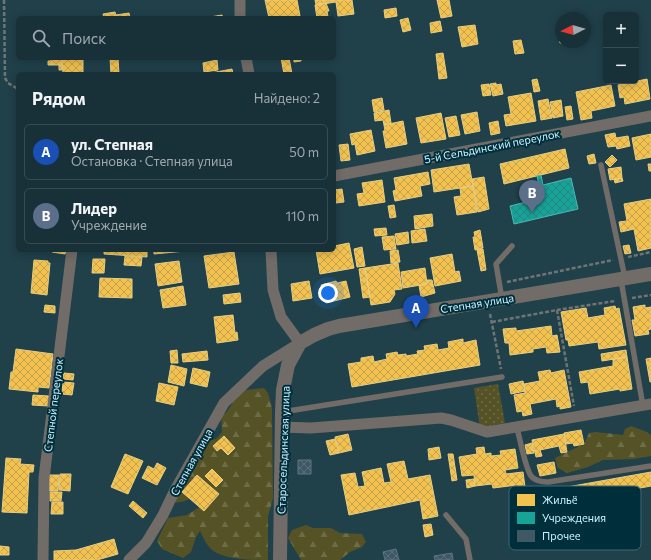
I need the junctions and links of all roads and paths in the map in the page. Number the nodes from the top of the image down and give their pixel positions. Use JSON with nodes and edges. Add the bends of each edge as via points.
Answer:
{"nodes":[{"id":1,"x":4,"y":0,"type":"edge"},
{"id":2,"x":240,"y":0,"type":"edge"},
{"id":3,"x":240,"y":16,"type":"edge"},
{"id":4,"x":246,"y":60,"type":"edge"},
{"id":5,"x":249,"y":72,"type":"edge"},
{"id":6,"x":16,"y":88,"type":"edge"},
{"id":7,"x":651,"y":116,"type":"edge"},
{"id":8,"x":601,"y":165,"type":"dead end"},
{"id":9,"x":336,"y":176,"type":"edge"},
{"id":10,"x":512,"y":246,"type":"dead end"},
{"id":11,"x":72,"y":252,"type":"edge"},
{"id":12,"x":271,"y":252,"type":"edge"},
{"id":13,"x":651,"y":252,"type":"edge"},
{"id":14,"x":621,"y":258,"type":"junction"},
{"id":15,"x":651,"y":274,"type":"edge"},
{"id":16,"x":623,"y":279,"type":"junction"},
{"id":17,"x":500,"y":284,"type":"junction"},
{"id":18,"x":651,"y":295,"type":"edge"},
{"id":19,"x":502,"y":299,"type":"junction"},
{"id":20,"x":624,"y":300,"type":"junction"},
{"id":21,"x":488,"y":302,"type":"junction"},
{"id":22,"x":557,"y":310,"type":"junction"},
{"id":23,"x":492,"y":322,"type":"junction"},
{"id":24,"x":300,"y":343,"type":"junction"},
{"id":25,"x":502,"y":377,"type":"joint"},
{"id":26,"x":647,"y":405,"type":"edge"},
{"id":27,"x":282,"y":412,"type":"junction"},
{"id":28,"x":576,"y":417,"type":"junction"},
{"id":29,"x":281,"y":427,"type":"junction"},
{"id":30,"x":517,"y":428,"type":"junction"},
{"id":31,"x":651,"y":466,"type":"edge"},
{"id":32,"x":446,"y":515,"type":"dead end"},
{"id":33,"x":43,"y":560,"type":"edge"},
{"id":34,"x":129,"y":560,"type":"edge"},
{"id":35,"x":280,"y":560,"type":"edge"},
{"id":36,"x":470,"y":560,"type":"edge"}],
"edges":[{"from":1,"to":6,"type":"path","via":[[5,78]]},
{"from":2,"to":3,"type":"street"},
{"from":4,"to":5,"type":"street"},
{"from":7,"to":9,"type":"street","name":"5-й Сельдинский переулок"},
{"from":8,"to":14,"type":"lane"},
{"from":10,"to":17,"type":"lane","via":[[496,264]]},
{"from":11,"to":33,"type":"street","name":"Степной переулок","via":[[44,478]]},
{"from":12,"to":24,"type":"street","via":[[273,290],[281,317]]},
{"from":13,"to":14,"type":"path"},
{"from":14,"to":16,"type":"lane"},
{"from":14,"to":17,"type":"path"},
{"from":15,"to":16,"type":"street","name":"Степная улица"},
{"from":16,"to":19,"type":"street","name":"Степная улица"},
{"from":16,"to":20,"type":"lane"},
{"from":17,"to":19,"type":"lane"},
{"from":18,"to":20,"type":"path"},
{"from":19,"to":21,"type":"street","name":"Степная улица"},
{"from":20,"to":22,"type":"path"},
{"from":20,"to":26,"type":"lane"},
{"from":21,"to":23,"type":"path"},
{"from":21,"to":24,"type":"street","name":"Степная улица","via":[[339,326]]},
{"from":22,"to":23,"type":"path"},
{"from":22,"to":28,"type":"path"},
{"from":23,"to":25,"type":"path"},
{"from":24,"to":27,"type":"street","name":"Старосельдинская улица","via":[[288,365]]},
{"from":24,"to":34,"type":"street","name":"Степная улица","via":[[263,366],[224,403],[163,515],[146,543]]},
{"from":25,"to":27,"type":"lane"},
{"from":26,"to":28,"type":"street"},
{"from":27,"to":29,"type":"street","name":"Старосельдинская улица"},
{"from":28,"to":30,"type":"street"},
{"from":29,"to":30,"type":"street","via":[[310,428],[440,418],[487,432]]},
{"from":29,"to":35,"type":"street","name":"Старосельдинская улица"},
{"from":30,"to":31,"type":"lane","via":[[531,476],[540,482]]},
{"from":32,"to":36,"type":"lane","via":[[466,539]]}]}
